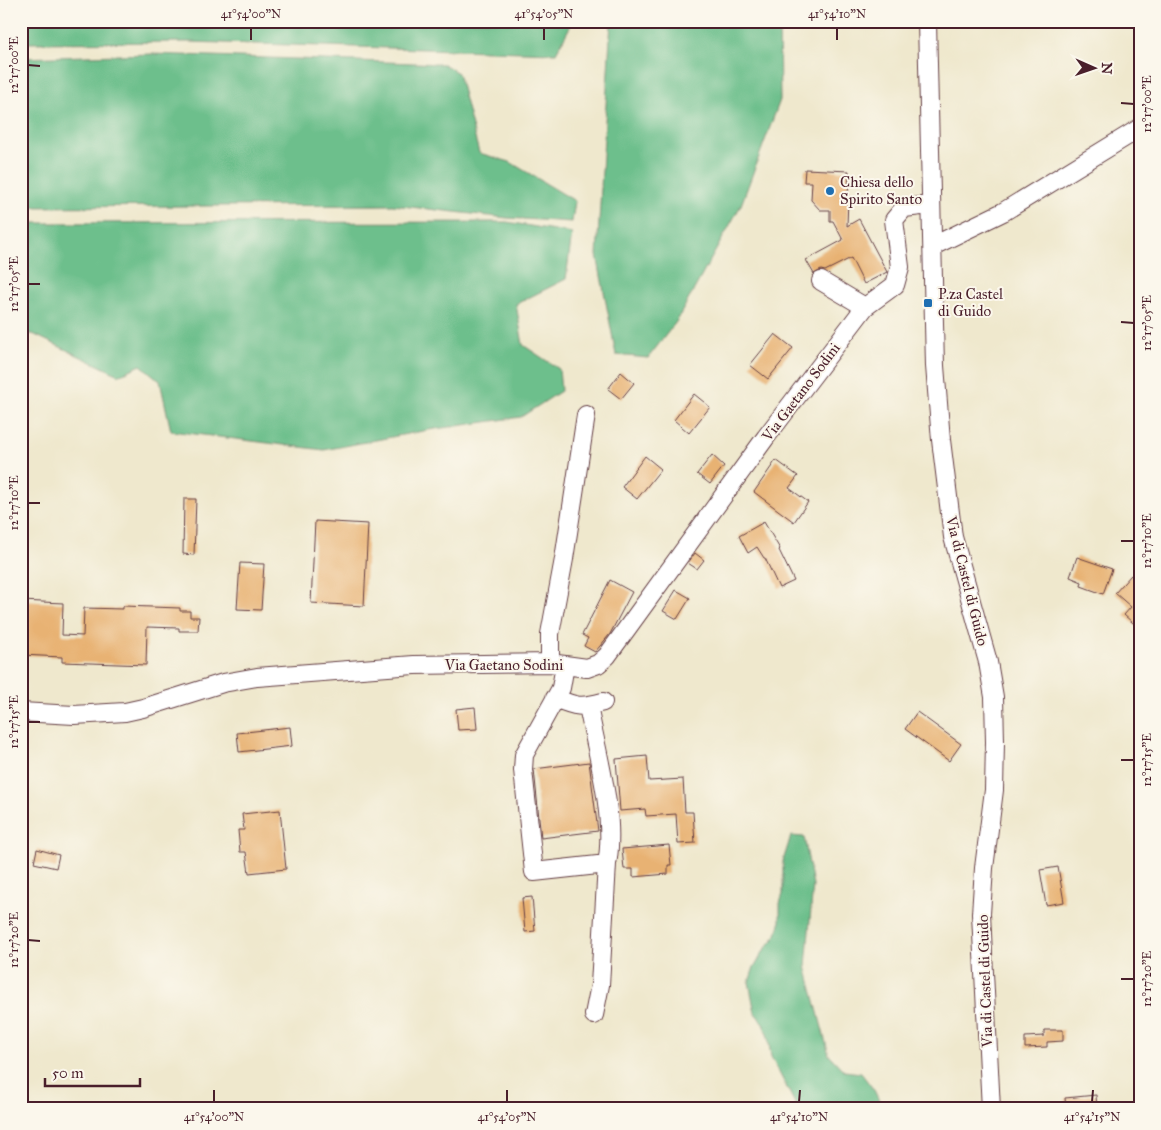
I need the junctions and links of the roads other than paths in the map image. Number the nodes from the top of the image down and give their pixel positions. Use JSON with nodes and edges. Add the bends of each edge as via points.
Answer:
{"nodes":[{"id":1,"x":926,"y":21,"type":"edge"},
{"id":2,"x":1140,"y":128,"type":"edge"},
{"id":3,"x":930,"y":205,"type":"junction"},
{"id":4,"x":933,"y":246,"type":"junction"},
{"id":5,"x":821,"y":280,"type":"dead end"},
{"id":6,"x":865,"y":307,"type":"junction"},
{"id":7,"x":586,"y":416,"type":"dead end"},
{"id":8,"x":557,"y":664,"type":"junction"},
{"id":9,"x":555,"y":698,"type":"junction"},
{"id":10,"x":21,"y":712,"type":"edge"},
{"id":11,"x":607,"y":864,"type":"junction"},
{"id":12,"x":594,"y":1015,"type":"dead end"},
{"id":13,"x":991,"y":1109,"type":"edge"}],
"edges":[{"from":1,"to":3,"type":"street","name":"Via di Castel di Guido"},
{"from":2,"to":4,"type":"street","via":[[1003,212]]},
{"from":3,"to":4,"type":"street","name":"Via di Castel di Guido"},
{"from":3,"to":6,"type":"street","name":"Via Gaetano Sodini","via":[[904,208],[894,220],[900,267],[895,285]]},
{"from":4,"to":13,"type":"street","name":"Via di Castel di Guido","via":[[935,366],[947,493],[954,537],[986,654],[994,697],[994,790],[982,909]]},
{"from":5,"to":6,"type":"street"},
{"from":6,"to":8,"type":"street","name":"Via Gaetano Sodini","via":[[605,658],[592,667]]},
{"from":7,"to":8,"type":"street","via":[[550,634]]},
{"from":8,"to":9,"type":"street","via":[[561,688]]},
{"from":8,"to":10,"type":"street","name":"Via Gaetano Sodini","via":[[414,665],[257,678],[222,683],[125,712],[74,716]]},
{"from":9,"to":11,"type":"street","via":[[574,706],[595,704],[609,820]]},
{"from":9,"to":11,"type":"street","via":[[524,755],[534,872]]},
{"from":11,"to":12,"type":"street","via":[[600,985]]}]}
